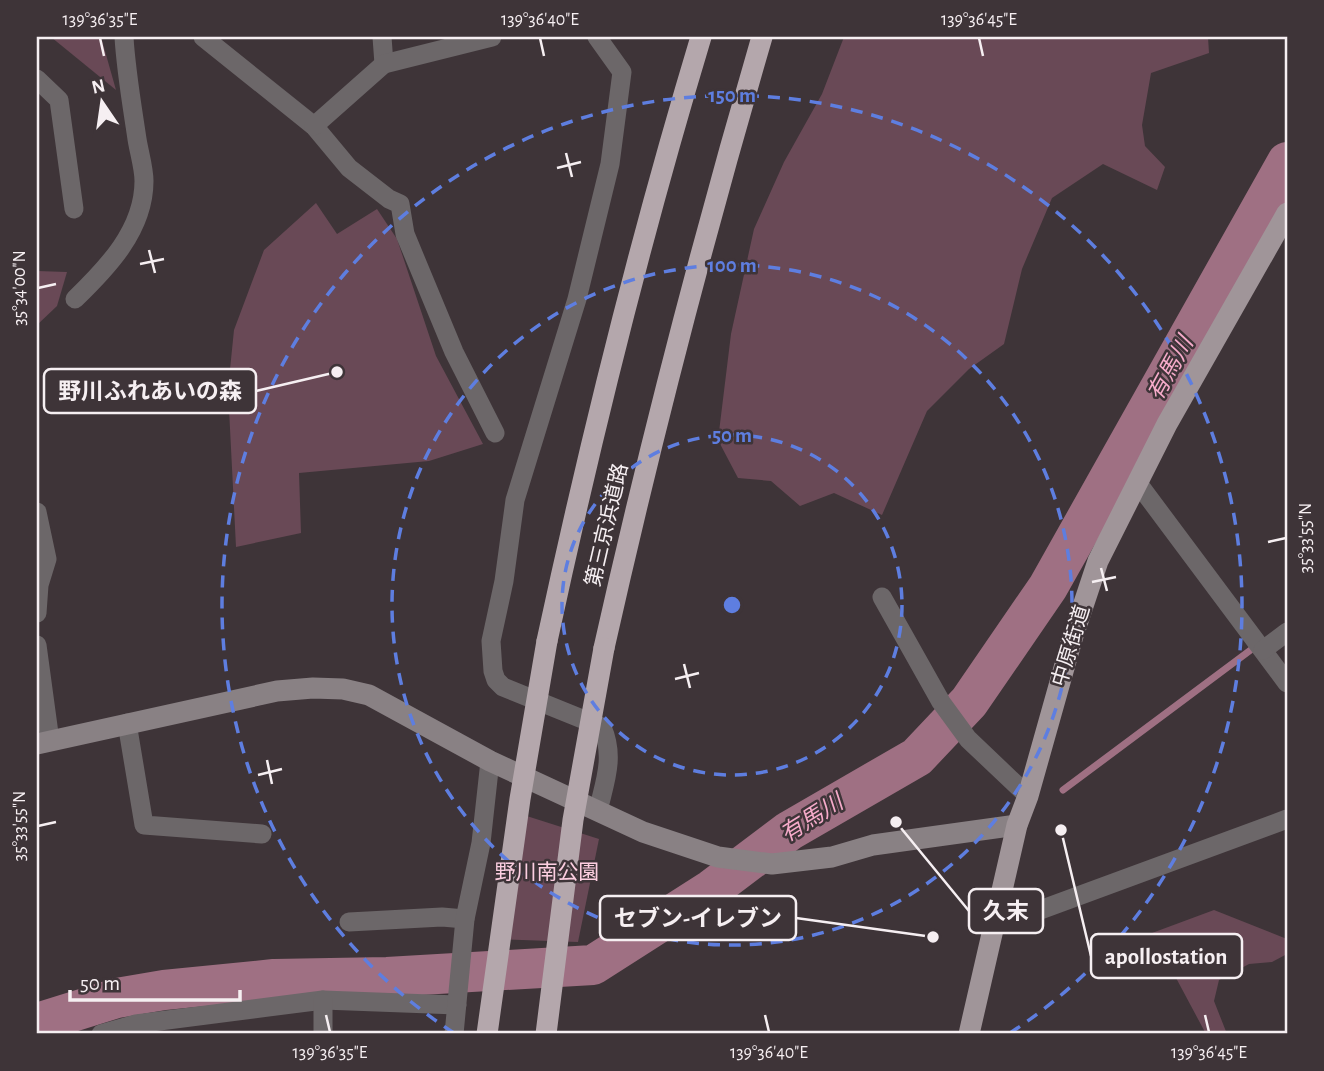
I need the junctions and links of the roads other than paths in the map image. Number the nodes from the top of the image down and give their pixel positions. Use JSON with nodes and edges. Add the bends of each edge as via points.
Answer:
{"nodes":[{"id":1,"x":124,"y":37,"type":"edge"},
{"id":2,"x":203,"y":37,"type":"edge"},
{"id":3,"x":382,"y":37,"type":"edge"},
{"id":4,"x":492,"y":37,"type":"edge"},
{"id":5,"x":597,"y":37,"type":"edge"},
{"id":6,"x":701,"y":37,"type":"edge"},
{"id":7,"x":762,"y":37,"type":"edge"},
{"id":8,"x":384,"y":64,"type":"junction"},
{"id":9,"x":37,"y":79,"type":"edge"},
{"id":10,"x":314,"y":126,"type":"junction"},
{"id":11,"x":74,"y":209,"type":"dead end"},
{"id":12,"x":1287,"y":213,"type":"edge"},
{"id":13,"x":75,"y":299,"type":"dead end"},
{"id":14,"x":495,"y":433,"type":"dead end"},
{"id":15,"x":1137,"y":482,"type":"junction"},
{"id":16,"x":37,"y":512,"type":"edge"},
{"id":17,"x":882,"y":597,"type":"dead end"},
{"id":18,"x":37,"y":605,"type":"edge"},
{"id":19,"x":37,"y":613,"type":"edge"},
{"id":20,"x":1287,"y":632,"type":"edge"},
{"id":21,"x":37,"y":645,"type":"edge"},
{"id":22,"x":1263,"y":650,"type":"junction"},
{"id":23,"x":1287,"y":682,"type":"edge"},
{"id":24,"x":127,"y":723,"type":"junction"},
{"id":25,"x":44,"y":742,"type":"edge"},
{"id":26,"x":489,"y":761,"type":"junction"},
{"id":27,"x":1028,"y":796,"type":"junction"},
{"id":28,"x":598,"y":811,"type":"junction"},
{"id":29,"x":1287,"y":819,"type":"edge"},
{"id":30,"x":1017,"y":825,"type":"junction"},
{"id":31,"x":262,"y":834,"type":"dead end"},
{"id":32,"x":997,"y":918,"type":"junction"},
{"id":33,"x":465,"y":919,"type":"junction"},
{"id":34,"x":349,"y":922,"type":"dead end"},
{"id":35,"x":323,"y":1000,"type":"junction"},
{"id":36,"x":457,"y":1005,"type":"junction"},
{"id":37,"x":143,"y":1029,"type":"edge"},
{"id":38,"x":101,"y":1034,"type":"edge"},
{"id":39,"x":323,"y":1034,"type":"edge"},
{"id":40,"x":454,"y":1034,"type":"edge"},
{"id":41,"x":487,"y":1034,"type":"edge"},
{"id":42,"x":546,"y":1034,"type":"edge"},
{"id":43,"x":969,"y":1034,"type":"edge"}],
"edges":[{"from":1,"to":13,"type":"street","via":[[144,181],[139,209],[121,250]]},
{"from":2,"to":10,"type":"street"},
{"from":3,"to":8,"type":"street"},
{"from":4,"to":8,"type":"street"},
{"from":5,"to":28,"type":"street","via":[[622,72],[610,164],[577,299],[515,500],[491,641],[496,680],[503,687],[602,727],[609,743],[609,764]]},
{"from":6,"to":41,"type":"highway","name":"第三京浜道路","bridge":true,"via":[[658,177],[547,640]]},
{"from":7,"to":42,"type":"highway","name":"第三京浜道路","bridge":true,"via":[[709,222],[604,648],[573,820]]},
{"from":8,"to":10,"type":"street"},
{"from":9,"to":11,"type":"street","via":[[59,100]]},
{"from":10,"to":14,"type":"street","via":[[349,168],[400,204],[405,234],[454,352]]},
{"from":12,"to":15,"type":"main road","name":"中原街道"},
{"from":15,"to":22,"type":"street"},
{"from":15,"to":27,"type":"main road","name":"中原街道","via":[[1098,561]]},
{"from":16,"to":18,"type":"street","via":[[47,559]]},
{"from":17,"to":27,"type":"street","via":[[941,702],[968,739]]},
{"from":18,"to":19,"type":"street"},
{"from":20,"to":22,"type":"street"},
{"from":21,"to":25,"type":"street"},
{"from":22,"to":23,"type":"street"},
{"from":24,"to":25,"type":"street"},
{"from":24,"to":26,"type":"street","via":[[277,691],[343,689],[369,695]]},
{"from":24,"to":31,"type":"street","via":[[144,825]]},
{"from":26,"to":28,"type":"street"},
{"from":26,"to":33,"type":"street","via":[[481,844]]},
{"from":27,"to":30,"type":"main road","name":"中原街道"},
{"from":28,"to":30,"type":"street","via":[[643,832],[718,857],[772,864]]},
{"from":29,"to":32,"type":"street","via":[[1032,913]]},
{"from":30,"to":32,"type":"main road","name":"中原街道"},
{"from":32,"to":43,"type":"main road","name":"中原街道"},
{"from":33,"to":34,"type":"street"},
{"from":33,"to":36,"type":"street"},
{"from":35,"to":36,"type":"street"},
{"from":35,"to":37,"type":"street"},
{"from":35,"to":39,"type":"street"},
{"from":36,"to":40,"type":"street"},
{"from":37,"to":38,"type":"street"}]}
